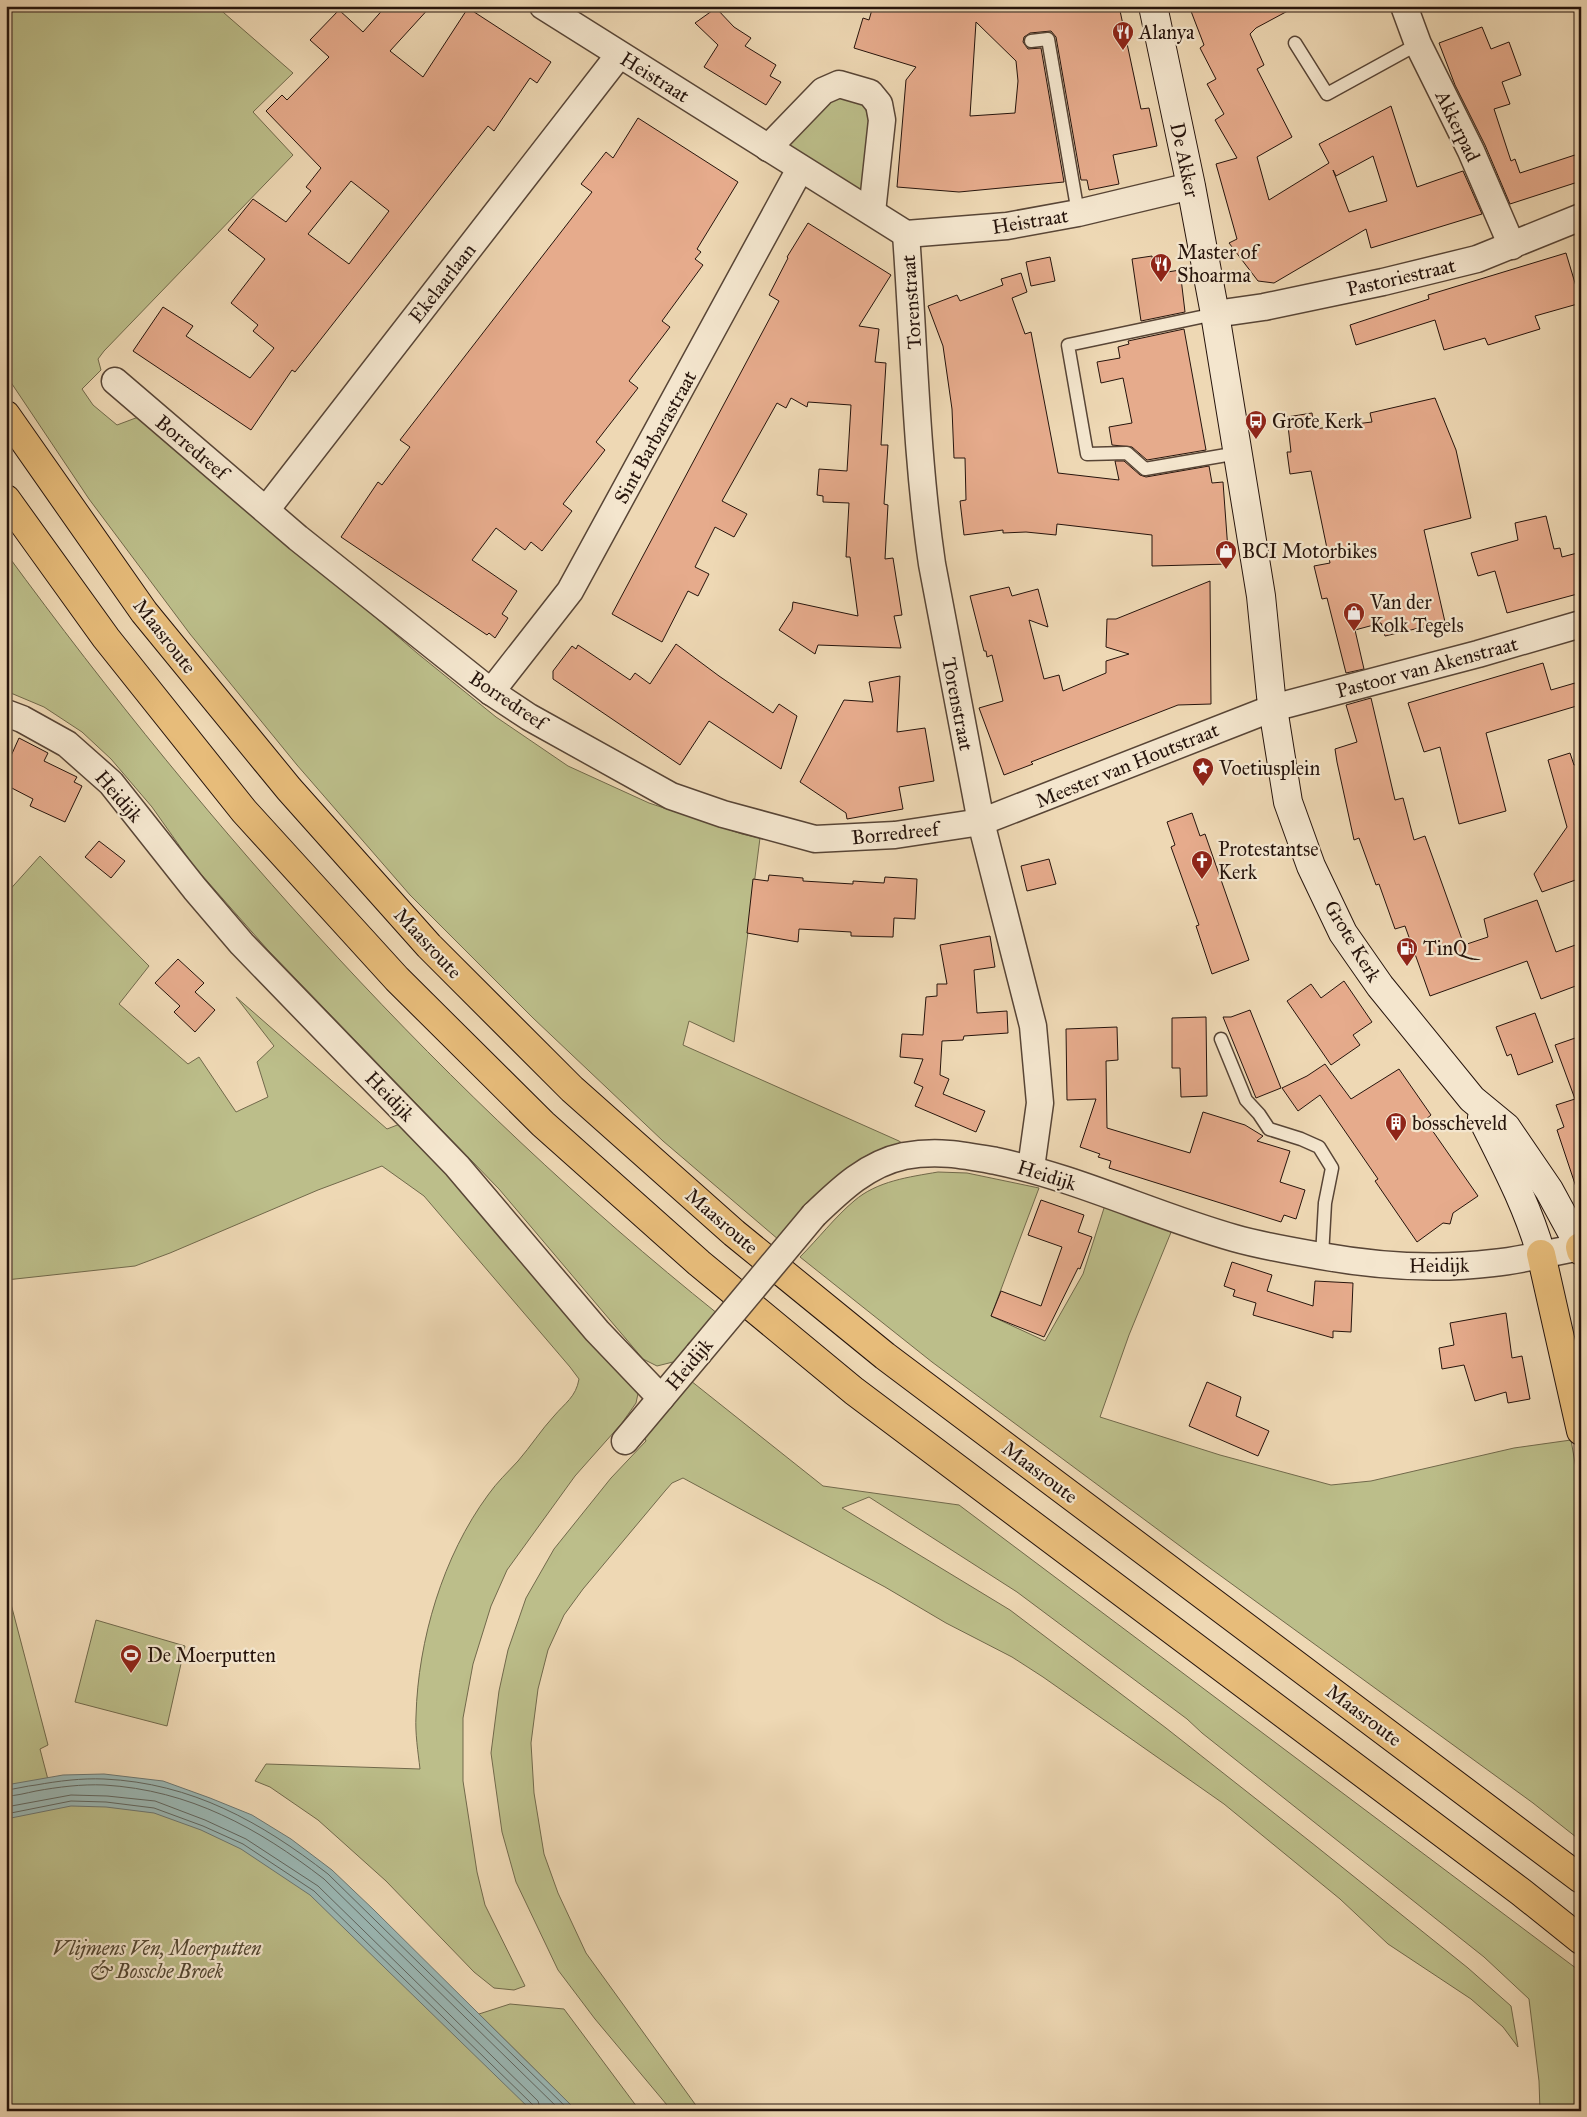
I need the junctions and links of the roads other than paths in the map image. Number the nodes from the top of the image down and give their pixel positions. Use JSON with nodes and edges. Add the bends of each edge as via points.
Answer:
{"nodes":[{"id":1,"x":543,"y":6,"type":"edge"},
{"id":2,"x":1153,"y":6,"type":"edge"},
{"id":3,"x":1404,"y":6,"type":"edge"},
{"id":4,"x":1031,"y":42,"type":"dead end"},
{"id":5,"x":1295,"y":44,"type":"dead end"},
{"id":6,"x":1418,"y":44,"type":"junction"},
{"id":7,"x":619,"y":55,"type":"junction"},
{"id":8,"x":768,"y":148,"type":"junction"},
{"id":9,"x":800,"y":169,"type":"junction"},
{"id":10,"x":1191,"y":186,"type":"junction"},
{"id":11,"x":872,"y":212,"type":"junction"},
{"id":12,"x":1078,"y":213,"type":"junction"},
{"id":13,"x":1581,"y":217,"type":"edge"},
{"id":14,"x":906,"y":234,"type":"junction"},
{"id":15,"x":1512,"y":246,"type":"junction"},
{"id":16,"x":1216,"y":314,"type":"junction"},
{"id":17,"x":115,"y":381,"type":"dead end"},
{"id":18,"x":6,"y":415,"type":"edge"},
{"id":19,"x":1238,"y":453,"type":"junction"},
{"id":20,"x":6,"y":499,"type":"edge"},
{"id":21,"x":266,"y":510,"type":"junction"},
{"id":22,"x":1581,"y":624,"type":"edge"},
{"id":23,"x":491,"y":692,"type":"junction"},
{"id":24,"x":1273,"y":708,"type":"junction"},
{"id":25,"x":6,"y":714,"type":"edge"},
{"id":26,"x":980,"y":822,"type":"junction"},
{"id":27,"x":1221,"y":1039,"type":"dead end"},
{"id":28,"x":1472,"y":1099,"type":"junction"},
{"id":29,"x":1031,"y":1168,"type":"junction"},
{"id":30,"x":1580,"y":1248,"type":"edge"},
{"id":31,"x":1541,"y":1254,"type":"junction"},
{"id":32,"x":1322,"y":1256,"type":"junction"},
{"id":33,"x":661,"y":1398,"type":"junction"},
{"id":34,"x":1581,"y":1431,"type":"edge"},
{"id":35,"x":625,"y":1441,"type":"dead end"},
{"id":36,"x":1581,"y":1879,"type":"edge"},
{"id":37,"x":1581,"y":1940,"type":"edge"}],
"edges":[{"from":1,"to":7,"type":"street","name":"Heistraat"},
{"from":2,"to":10,"type":"main road","name":"De Akker"},
{"from":3,"to":6,"type":"street","name":"Akkerpad"},
{"from":4,"to":12,"type":"lane","via":[[1048,39]]},
{"from":5,"to":6,"type":"lane","via":[[1327,94]]},
{"from":6,"to":15,"type":"street","name":"Akkerpad"},
{"from":7,"to":8,"type":"street","name":"Heistraat"},
{"from":7,"to":21,"type":"street","name":"Ekelaarlaan"},
{"from":8,"to":9,"type":"street","name":"Heistraat"},
{"from":8,"to":11,"type":"street","via":[[823,91],[839,84],[870,93],[879,104],[882,120]]},
{"from":9,"to":11,"type":"street","name":"Heistraat"},
{"from":9,"to":23,"type":"street","name":"Sint Barbarastraat","via":[[570,591]]},
{"from":10,"to":12,"type":"street","name":"Heistraat"},
{"from":10,"to":16,"type":"main road","name":"De Akker"},
{"from":11,"to":14,"type":"street","name":"Heistraat"},
{"from":12,"to":14,"type":"street","name":"Heistraat","via":[[1007,226]]},
{"from":13,"to":15,"type":"street","name":"Pastoriestraat"},
{"from":14,"to":26,"type":"street","name":"Torenstraat","via":[[927,529]]},
{"from":15,"to":16,"type":"street","name":"Pastoriestraat","via":[[1477,259],[1383,282],[1264,308]]},
{"from":16,"to":19,"type":"main road","name":"Grote Kerk"},
{"from":16,"to":19,"type":"lane","via":[[1068,345],[1087,454],[1127,453],[1145,469]]},
{"from":17,"to":21,"type":"street","name":"Borredreef"},
{"from":18,"to":36,"type":"highway","name":"Maasroute","via":[[144,612],[289,789],[429,946],[572,1089],[734,1233],[885,1356]]},
{"from":19,"to":24,"type":"main road","name":"Grote Kerk","via":[[1261,596]]},
{"from":20,"to":37,"type":"highway","via":[[106,638],[244,811],[398,978],[543,1124],[699,1263],[854,1391]]},
{"from":21,"to":23,"type":"street","name":"Borredreef"},
{"from":22,"to":24,"type":"street","name":"Pastoor van Akenstraat"},
{"from":23,"to":26,"type":"street","name":"Borredreef","via":[[529,717],[671,796],[815,839],[895,835]]},
{"from":24,"to":26,"type":"street","name":"Meester van Houtstraat"},
{"from":24,"to":28,"type":"main road","name":"Grote Kerk","via":[[1288,802],[1311,866],[1343,933],[1380,986]]},
{"from":25,"to":33,"type":"street","name":"Heidijk","via":[[22,719],[67,744],[111,783],[242,944],[457,1166],[597,1331]]},
{"from":26,"to":29,"type":"street","name":"Torenstraat","via":[[1033,1026],[1040,1103]]},
{"from":27,"to":32,"type":"lane","via":[[1246,1100],[1269,1129],[1319,1147],[1332,1168],[1325,1203]]},
{"from":28,"to":30,"type":"main road","name":"Grote Kerk","via":[[1506,1127],[1549,1190]]},
{"from":28,"to":31,"type":"main road","name":"Grote Kerk","via":[[1526,1212]]},
{"from":29,"to":32,"type":"street","name":"Heidijk","via":[[1234,1239]]},
{"from":29,"to":33,"type":"street","name":"Heidijk","bridge":true,"via":[[954,1153],[902,1157],[874,1166],[844,1186],[814,1215]]},
{"from":30,"to":31,"type":"street","name":"Heidijk"},
{"from":31,"to":32,"type":"street","name":"Heidijk","via":[[1503,1262],[1456,1266],[1399,1266]]},
{"from":31,"to":34,"type":"highway"},
{"from":33,"to":35,"type":"street"}]}
